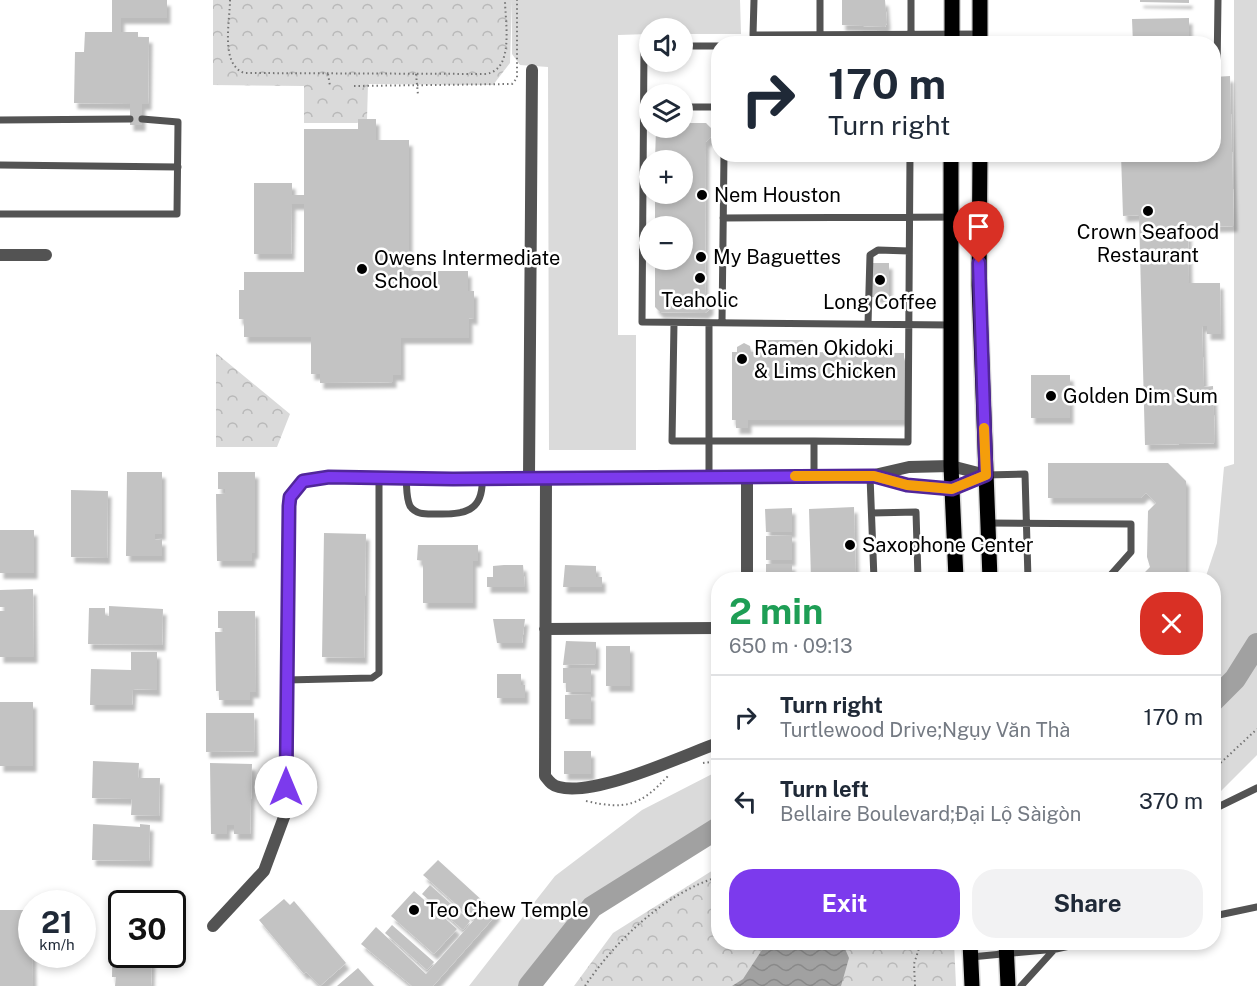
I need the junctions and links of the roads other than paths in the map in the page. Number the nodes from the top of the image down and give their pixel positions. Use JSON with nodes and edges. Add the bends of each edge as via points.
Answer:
{"nodes":[{"id":1,"x":754,"y":0,"type":"edge"},
{"id":2,"x":820,"y":0,"type":"edge"},
{"id":3,"x":911,"y":0,"type":"edge"},
{"id":4,"x":952,"y":0,"type":"edge"},
{"id":5,"x":980,"y":0,"type":"edge"},
{"id":6,"x":1218,"y":0,"type":"edge"},
{"id":7,"x":820,"y":34,"type":"junction"},
{"id":8,"x":911,"y":35,"type":"junction"},
{"id":9,"x":921,"y":36,"type":"edge"},
{"id":10,"x":952,"y":36,"type":"edge"},
{"id":11,"x":980,"y":36,"type":"edge"},
{"id":12,"x":1218,"y":36,"type":"edge"},
{"id":13,"x":693,"y":46,"type":"edge"},
{"id":14,"x":711,"y":46,"type":"edge"},
{"id":15,"x":532,"y":70,"type":"dead end"},
{"id":16,"x":693,"y":107,"type":"edge"},
{"id":17,"x":711,"y":107,"type":"edge"},
{"id":18,"x":130,"y":119,"type":"dead end"},
{"id":19,"x":142,"y":119,"type":"dead end"},
{"id":20,"x":0,"y":120,"type":"edge"},
{"id":21,"x":645,"y":138,"type":"edge"},
{"id":22,"x":724,"y":162,"type":"edge"},
{"id":23,"x":910,"y":162,"type":"edge"},
{"id":24,"x":951,"y":162,"type":"edge"},
{"id":25,"x":980,"y":162,"type":"edge"},
{"id":26,"x":0,"y":165,"type":"edge"},
{"id":27,"x":178,"y":167,"type":"junction"},
{"id":28,"x":0,"y":214,"type":"edge"},
{"id":29,"x":979,"y":217,"type":"junction"},
{"id":30,"x":723,"y":218,"type":"junction"},
{"id":31,"x":910,"y":218,"type":"junction"},
{"id":32,"x":951,"y":218,"type":"junction"},
{"id":33,"x":909,"y":251,"type":"junction"},
{"id":34,"x":0,"y":255,"type":"edge"},
{"id":35,"x":46,"y":255,"type":"dead end"},
{"id":36,"x":674,"y":323,"type":"junction"},
{"id":37,"x":708,"y":323,"type":"junction"},
{"id":38,"x":722,"y":323,"type":"junction"},
{"id":39,"x":868,"y":324,"type":"junction"},
{"id":40,"x":909,"y":325,"type":"junction"},
{"id":41,"x":951,"y":325,"type":"junction"},
{"id":42,"x":708,"y":441,"type":"junction"},
{"id":43,"x":814,"y":441,"type":"junction"},
{"id":44,"x":951,"y":466,"type":"junction"},
{"id":45,"x":986,"y":475,"type":"junction"},
{"id":46,"x":814,"y":476,"type":"junction"},
{"id":47,"x":872,"y":476,"type":"junction"},
{"id":48,"x":529,"y":477,"type":"junction"},
{"id":49,"x":708,"y":477,"type":"junction"},
{"id":50,"x":747,"y":477,"type":"junction"},
{"id":51,"x":379,"y":478,"type":"junction"},
{"id":52,"x":406,"y":478,"type":"junction"},
{"id":53,"x":482,"y":478,"type":"junction"},
{"id":54,"x":546,"y":478,"type":"junction"},
{"id":55,"x":952,"y":489,"type":"junction"},
{"id":56,"x":872,"y":513,"type":"junction"},
{"id":57,"x":988,"y":523,"type":"junction"},
{"id":58,"x":1026,"y":523,"type":"junction"},
{"id":59,"x":747,"y":572,"type":"edge"},
{"id":60,"x":874,"y":572,"type":"edge"},
{"id":61,"x":918,"y":572,"type":"edge"},
{"id":62,"x":956,"y":572,"type":"edge"},
{"id":63,"x":990,"y":572,"type":"edge"},
{"id":64,"x":1028,"y":572,"type":"edge"},
{"id":65,"x":1113,"y":572,"type":"edge"},
{"id":66,"x":711,"y":628,"type":"edge"},
{"id":67,"x":544,"y":629,"type":"junction"},
{"id":68,"x":286,"y":680,"type":"junction"},
{"id":69,"x":711,"y":746,"type":"edge"},
{"id":70,"x":1257,"y":788,"type":"edge"},
{"id":71,"x":1221,"y":806,"type":"edge"},
{"id":72,"x":1257,"y":907,"type":"edge"},
{"id":73,"x":1221,"y":915,"type":"edge"},
{"id":74,"x":213,"y":926,"type":"dead end"},
{"id":75,"x":971,"y":950,"type":"edge"},
{"id":76,"x":1006,"y":950,"type":"edge"},
{"id":77,"x":1055,"y":950,"type":"edge"},
{"id":78,"x":972,"y":986,"type":"edge"},
{"id":79,"x":1008,"y":986,"type":"edge"},
{"id":80,"x":1021,"y":986,"type":"edge"}],
"edges":[{"from":1,"to":7,"type":"lane","via":[[753,35]]},
{"from":2,"to":7,"type":"lane"},
{"from":3,"to":8,"type":"lane"},
{"from":4,"to":10,"type":"main road"},
{"from":5,"to":11,"type":"main road"},
{"from":6,"to":12,"type":"lane"},
{"from":7,"to":8,"type":"lane"},
{"from":8,"to":9,"type":"lane"},
{"from":13,"to":14,"type":"lane"},
{"from":15,"to":48,"type":"street"},
{"from":16,"to":17,"type":"lane"},
{"from":18,"to":20,"type":"lane"},
{"from":19,"to":27,"type":"lane","via":[[178,122]]},
{"from":21,"to":36,"type":"lane","via":[[642,322]]},
{"from":22,"to":30,"type":"lane"},
{"from":23,"to":31,"type":"lane"},
{"from":24,"to":32,"type":"main road"},
{"from":25,"to":29,"type":"main road"},
{"from":26,"to":27,"type":"lane"},
{"from":27,"to":28,"type":"lane","via":[[177,214]]},
{"from":29,"to":32,"type":"lane"},
{"from":29,"to":45,"type":"main road"},
{"from":30,"to":31,"type":"lane"},
{"from":30,"to":38,"type":"lane"},
{"from":31,"to":32,"type":"lane"},
{"from":31,"to":33,"type":"lane"},
{"from":32,"to":41,"type":"main road"},
{"from":33,"to":39,"type":"lane","via":[[878,250],[870,255]]},
{"from":33,"to":40,"type":"lane"},
{"from":34,"to":35,"type":"street"},
{"from":36,"to":37,"type":"lane"},
{"from":36,"to":42,"type":"lane","via":[[672,441]]},
{"from":37,"to":38,"type":"lane"},
{"from":37,"to":42,"type":"lane"},
{"from":38,"to":39,"type":"lane"},
{"from":39,"to":40,"type":"lane"},
{"from":40,"to":41,"type":"lane"},
{"from":40,"to":43,"type":"lane","via":[[908,442]]},
{"from":41,"to":44,"type":"main road"},
{"from":42,"to":43,"type":"lane"},
{"from":42,"to":49,"type":"lane"},
{"from":43,"to":46,"type":"lane"},
{"from":44,"to":45,"type":"street"},
{"from":44,"to":47,"type":"street","via":[[909,467]]},
{"from":44,"to":55,"type":"main road"},
{"from":45,"to":55,"type":"street"},
{"from":45,"to":57,"type":"main road"},
{"from":45,"to":58,"type":"lane","via":[[1025,474]]},
{"from":46,"to":47,"type":"street"},
{"from":46,"to":50,"type":"street"},
{"from":47,"to":55,"type":"street","via":[[907,485]]},
{"from":47,"to":56,"type":"lane"},
{"from":48,"to":53,"type":"street"},
{"from":48,"to":54,"type":"street"},
{"from":49,"to":50,"type":"street"},
{"from":49,"to":54,"type":"street"},
{"from":50,"to":59,"type":"street"},
{"from":51,"to":52,"type":"street"},
{"from":51,"to":68,"type":"street","via":[[303,481],[290,497]]},
{"from":51,"to":68,"type":"lane","via":[[379,673],[372,678]]},
{"from":52,"to":53,"type":"street"},
{"from":52,"to":53,"type":"lane","via":[[407,498],[414,510],[421,514],[460,515],[479,498]]},
{"from":54,"to":67,"type":"street"},
{"from":55,"to":62,"type":"main road"},
{"from":56,"to":60,"type":"lane"},
{"from":56,"to":61,"type":"lane","via":[[916,512]]},
{"from":57,"to":58,"type":"lane"},
{"from":57,"to":63,"type":"main road"},
{"from":58,"to":64,"type":"lane"},
{"from":58,"to":65,"type":"lane","via":[[1131,524],[1131,552]]},
{"from":66,"to":67,"type":"street"},
{"from":67,"to":69,"type":"street","via":[[545,776],[552,785],[595,787]]},
{"from":68,"to":74,"type":"street","via":[[286,809],[264,871]]},
{"from":70,"to":71,"type":"lane"},
{"from":72,"to":73,"type":"lane"},
{"from":75,"to":78,"type":"main road"},
{"from":76,"to":79,"type":"main road"},
{"from":77,"to":80,"type":"lane"}]}
